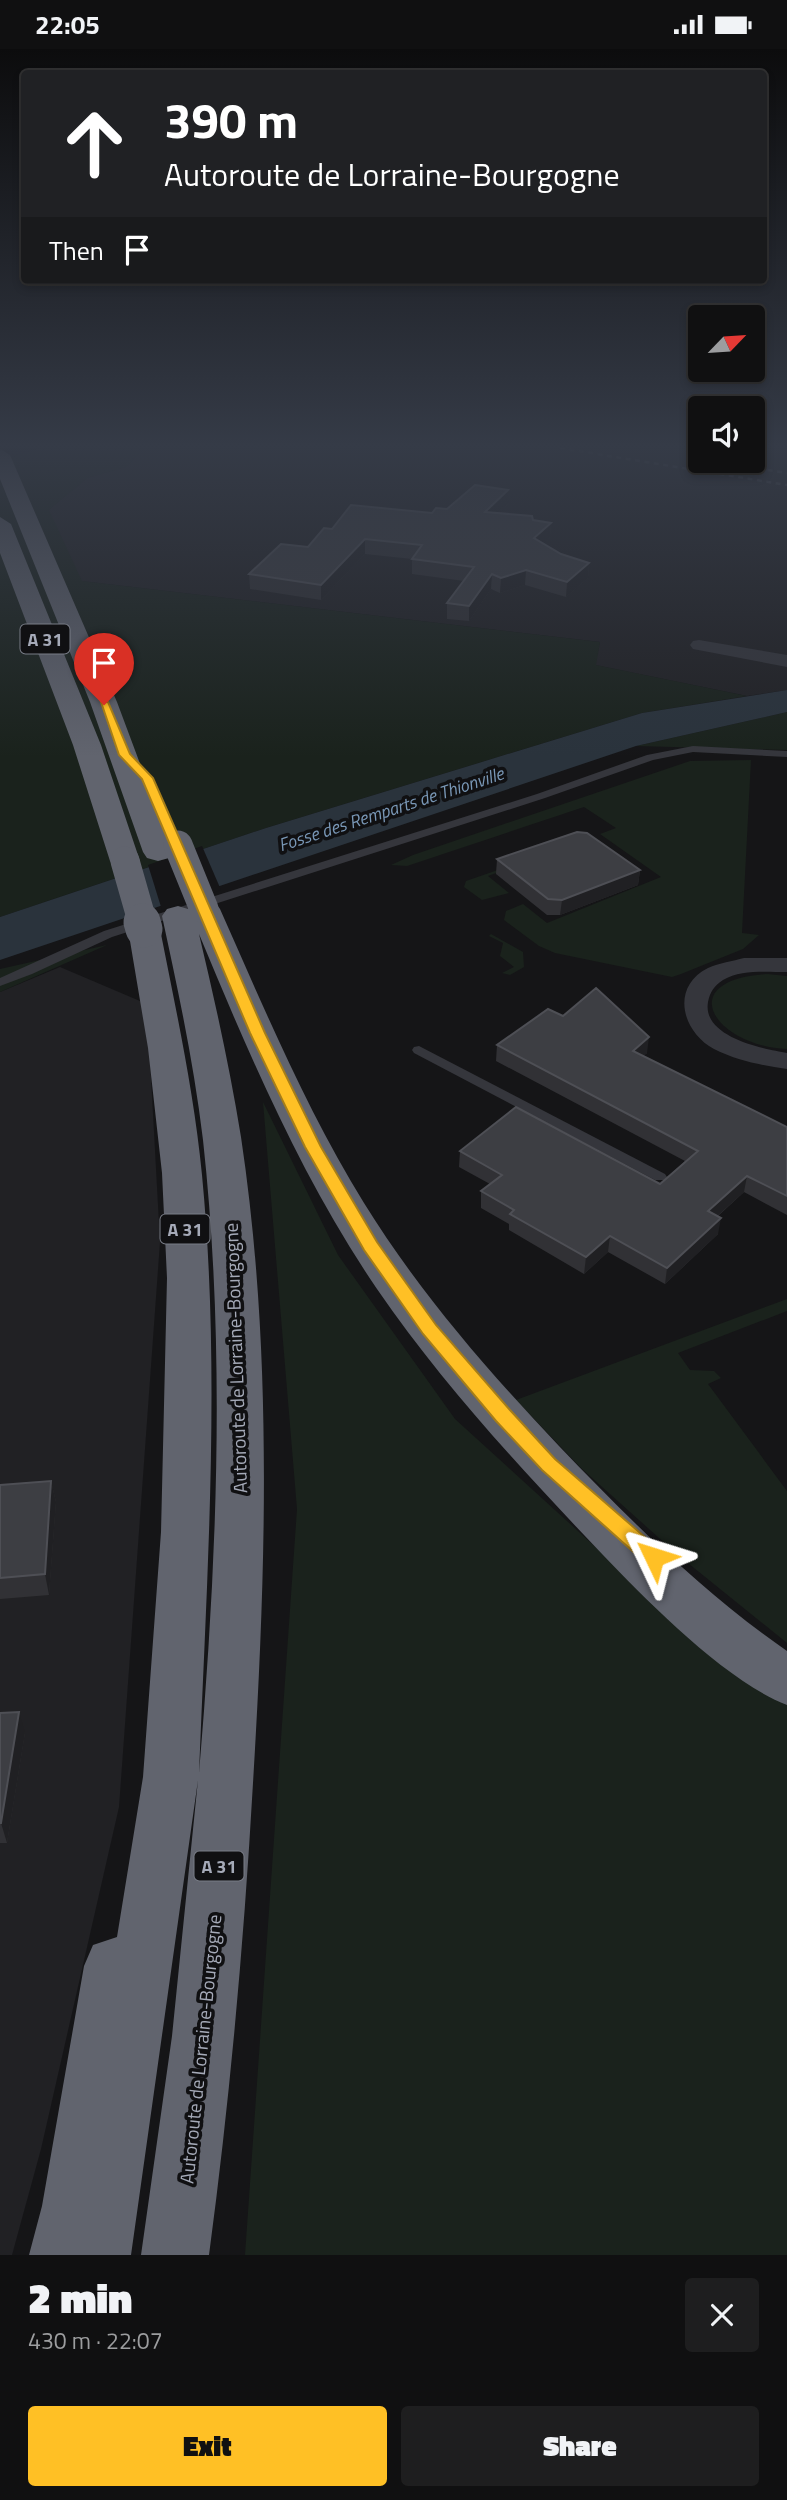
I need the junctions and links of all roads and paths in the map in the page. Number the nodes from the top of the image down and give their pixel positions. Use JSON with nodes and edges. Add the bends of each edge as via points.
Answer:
{"nodes":[{"id":1,"x":20,"y":551,"type":"edge"},
{"id":2,"x":23,"y":551,"type":"edge"},
{"id":3,"x":699,"y":645,"type":"dead end"},
{"id":4,"x":787,"y":661,"type":"edge"},
{"id":5,"x":787,"y":754,"type":"edge"},
{"id":6,"x":175,"y":918,"type":"junction"},
{"id":7,"x":787,"y":965,"type":"edge"},
{"id":8,"x":0,"y":982,"type":"edge"},
{"id":9,"x":419,"y":1050,"type":"dead end"},
{"id":10,"x":787,"y":1061,"type":"edge"},
{"id":11,"x":660,"y":1177,"type":"dead end"},
{"id":12,"x":549,"y":1465,"type":"junction"},
{"id":13,"x":185,"y":1532,"type":"junction"},
{"id":14,"x":787,"y":1653,"type":"edge"},
{"id":15,"x":787,"y":1681,"type":"edge"},
{"id":16,"x":64,"y":2255,"type":"edge"},
{"id":17,"x":97,"y":2255,"type":"edge"},
{"id":18,"x":175,"y":2255,"type":"edge"}],
"edges":[{"from":1,"to":6,"type":"highway","name":"Autoroute de Lorraine-Bourgogne","number":"A 31","bridge":true,"via":[[125,861]]},
{"from":2,"to":6,"type":"highway","name":"Autoroute de Lorraine-Bourgogne","number":"A 31","via":[[168,849]]},
{"from":3,"to":4,"type":"street"},
{"from":5,"to":8,"type":"lane","via":[[693,749],[651,757],[108,934]]},
{"from":6,"to":12,"type":"highway","via":[[370,1246],[430,1329]]},
{"from":6,"to":13,"type":"highway","name":"Autoroute de Lorraine-Bourgogne","number":"A 31","via":[[166,1048],[182,1173],[188,1278]]},
{"from":6,"to":18,"type":"highway","name":"Autoroute de Lorraine-Bourgogne","number":"A 31","via":[[208,1041],[222,1134],[236,1259],[241,1475],[232,1700],[216,1903]]},
{"from":7,"to":10,"type":"street","via":[[744,964],[723,969],[707,978],[696,991],[693,1004],[703,1026],[726,1045],[748,1055]]},
{"from":9,"to":11,"type":"lane"},
{"from":12,"to":14,"type":"highway","via":[[663,1565]]},
{"from":12,"to":15,"type":"highway","via":[[696,1613]]},
{"from":13,"to":16,"type":"highway"},
{"from":13,"to":17,"type":"highway","name":"Autoroute de Lorraine-Bourgogne","number":"A 31","via":[[171,1777]]}]}
